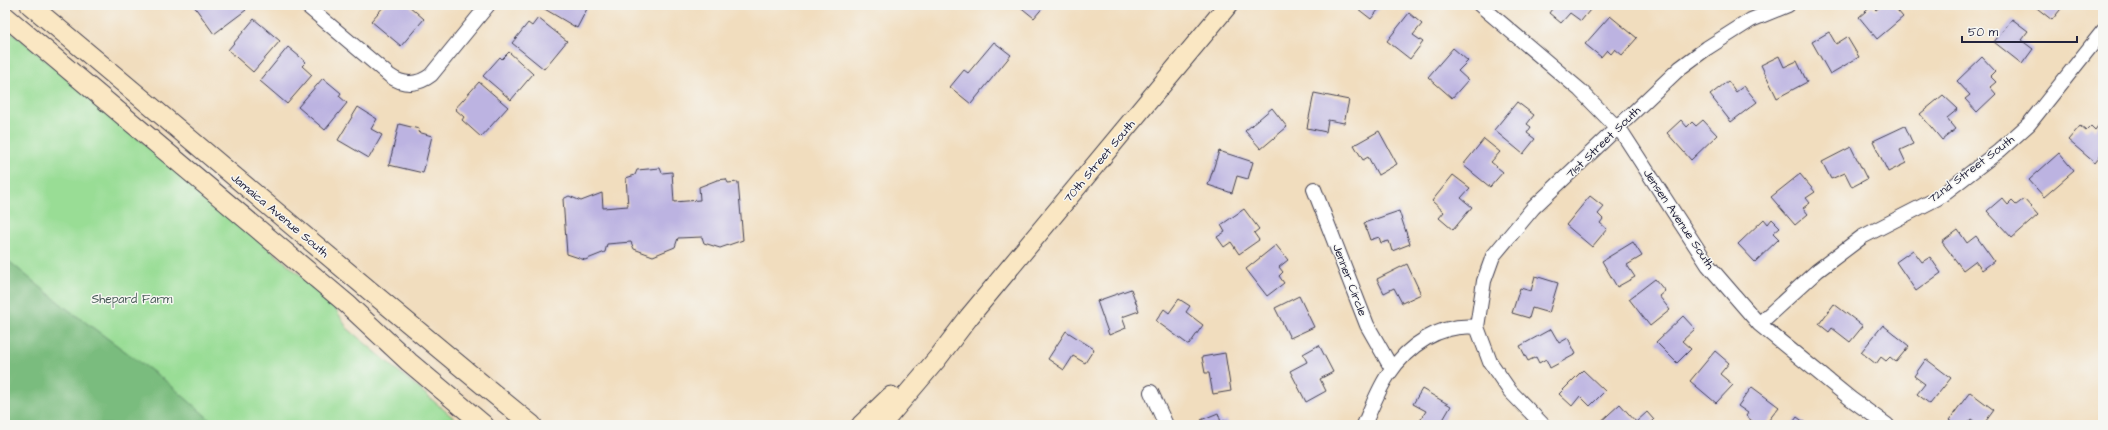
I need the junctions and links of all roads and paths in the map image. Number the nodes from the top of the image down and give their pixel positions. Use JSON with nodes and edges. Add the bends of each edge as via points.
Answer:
{"nodes":[{"id":1,"x":30,"y":5,"type":"edge"},
{"id":2,"x":306,"y":5,"type":"edge"},
{"id":3,"x":488,"y":5,"type":"edge"},
{"id":4,"x":1228,"y":5,"type":"edge"},
{"id":5,"x":1480,"y":5,"type":"edge"},
{"id":6,"x":1788,"y":5,"type":"edge"},
{"id":7,"x":5,"y":16,"type":"edge"},
{"id":8,"x":2103,"y":31,"type":"edge"},
{"id":9,"x":1618,"y":128,"type":"junction"},
{"id":10,"x":1314,"y":189,"type":"dead end"},
{"id":11,"x":969,"y":317,"type":"junction"},
{"id":12,"x":1759,"y":324,"type":"junction"},
{"id":13,"x":1477,"y":327,"type":"junction"},
{"id":14,"x":1392,"y":369,"type":"junction"},
{"id":15,"x":1151,"y":392,"type":"dead end"},
{"id":16,"x":484,"y":425,"type":"edge"},
{"id":17,"x":532,"y":425,"type":"edge"},
{"id":18,"x":861,"y":425,"type":"edge"},
{"id":19,"x":881,"y":425,"type":"edge"},
{"id":20,"x":1166,"y":425,"type":"edge"},
{"id":21,"x":1364,"y":425,"type":"edge"},
{"id":22,"x":1543,"y":425,"type":"edge"},
{"id":23,"x":1887,"y":425,"type":"edge"}],
"edges":[{"from":1,"to":17,"type":"street","name":"Jamaica Avenue South","via":[[404,321]]},
{"from":2,"to":3,"type":"street","via":[[390,76],[409,84],[421,82],[434,72]]},
{"from":4,"to":11,"type":"street","name":"70th Street South"},
{"from":5,"to":9,"type":"street","name":"Jensen Avenue South","via":[[1580,90]]},
{"from":6,"to":9,"type":"street","name":"71st Street South","via":[[1751,20],[1707,48],[1680,68]]},
{"from":7,"to":16,"type":"street","via":[[347,304],[409,362]]},
{"from":8,"to":12,"type":"street","name":"72nd Street South","via":[[2029,124],[1999,151],[1938,198],[1862,237]]},
{"from":9,"to":12,"type":"street","name":"Jensen Avenue South","via":[[1708,265]]},
{"from":9,"to":13,"type":"street","name":"71st Street South","via":[[1533,208],[1493,256],[1484,281]]},
{"from":10,"to":14,"type":"street","name":"Jenner Circle","via":[[1367,325]]},
{"from":11,"to":18,"type":"street","name":"70th Street South"},
{"from":11,"to":19,"type":"street","name":"70th Street South","via":[[938,359]]},
{"from":12,"to":23,"type":"street","name":"Jensen Avenue South"},
{"from":13,"to":14,"type":"street","via":[[1461,325],[1428,336]]},
{"from":13,"to":22,"type":"street","via":[[1490,362],[1510,391]]},
{"from":14,"to":21,"type":"street"},
{"from":15,"to":20,"type":"street"}]}
